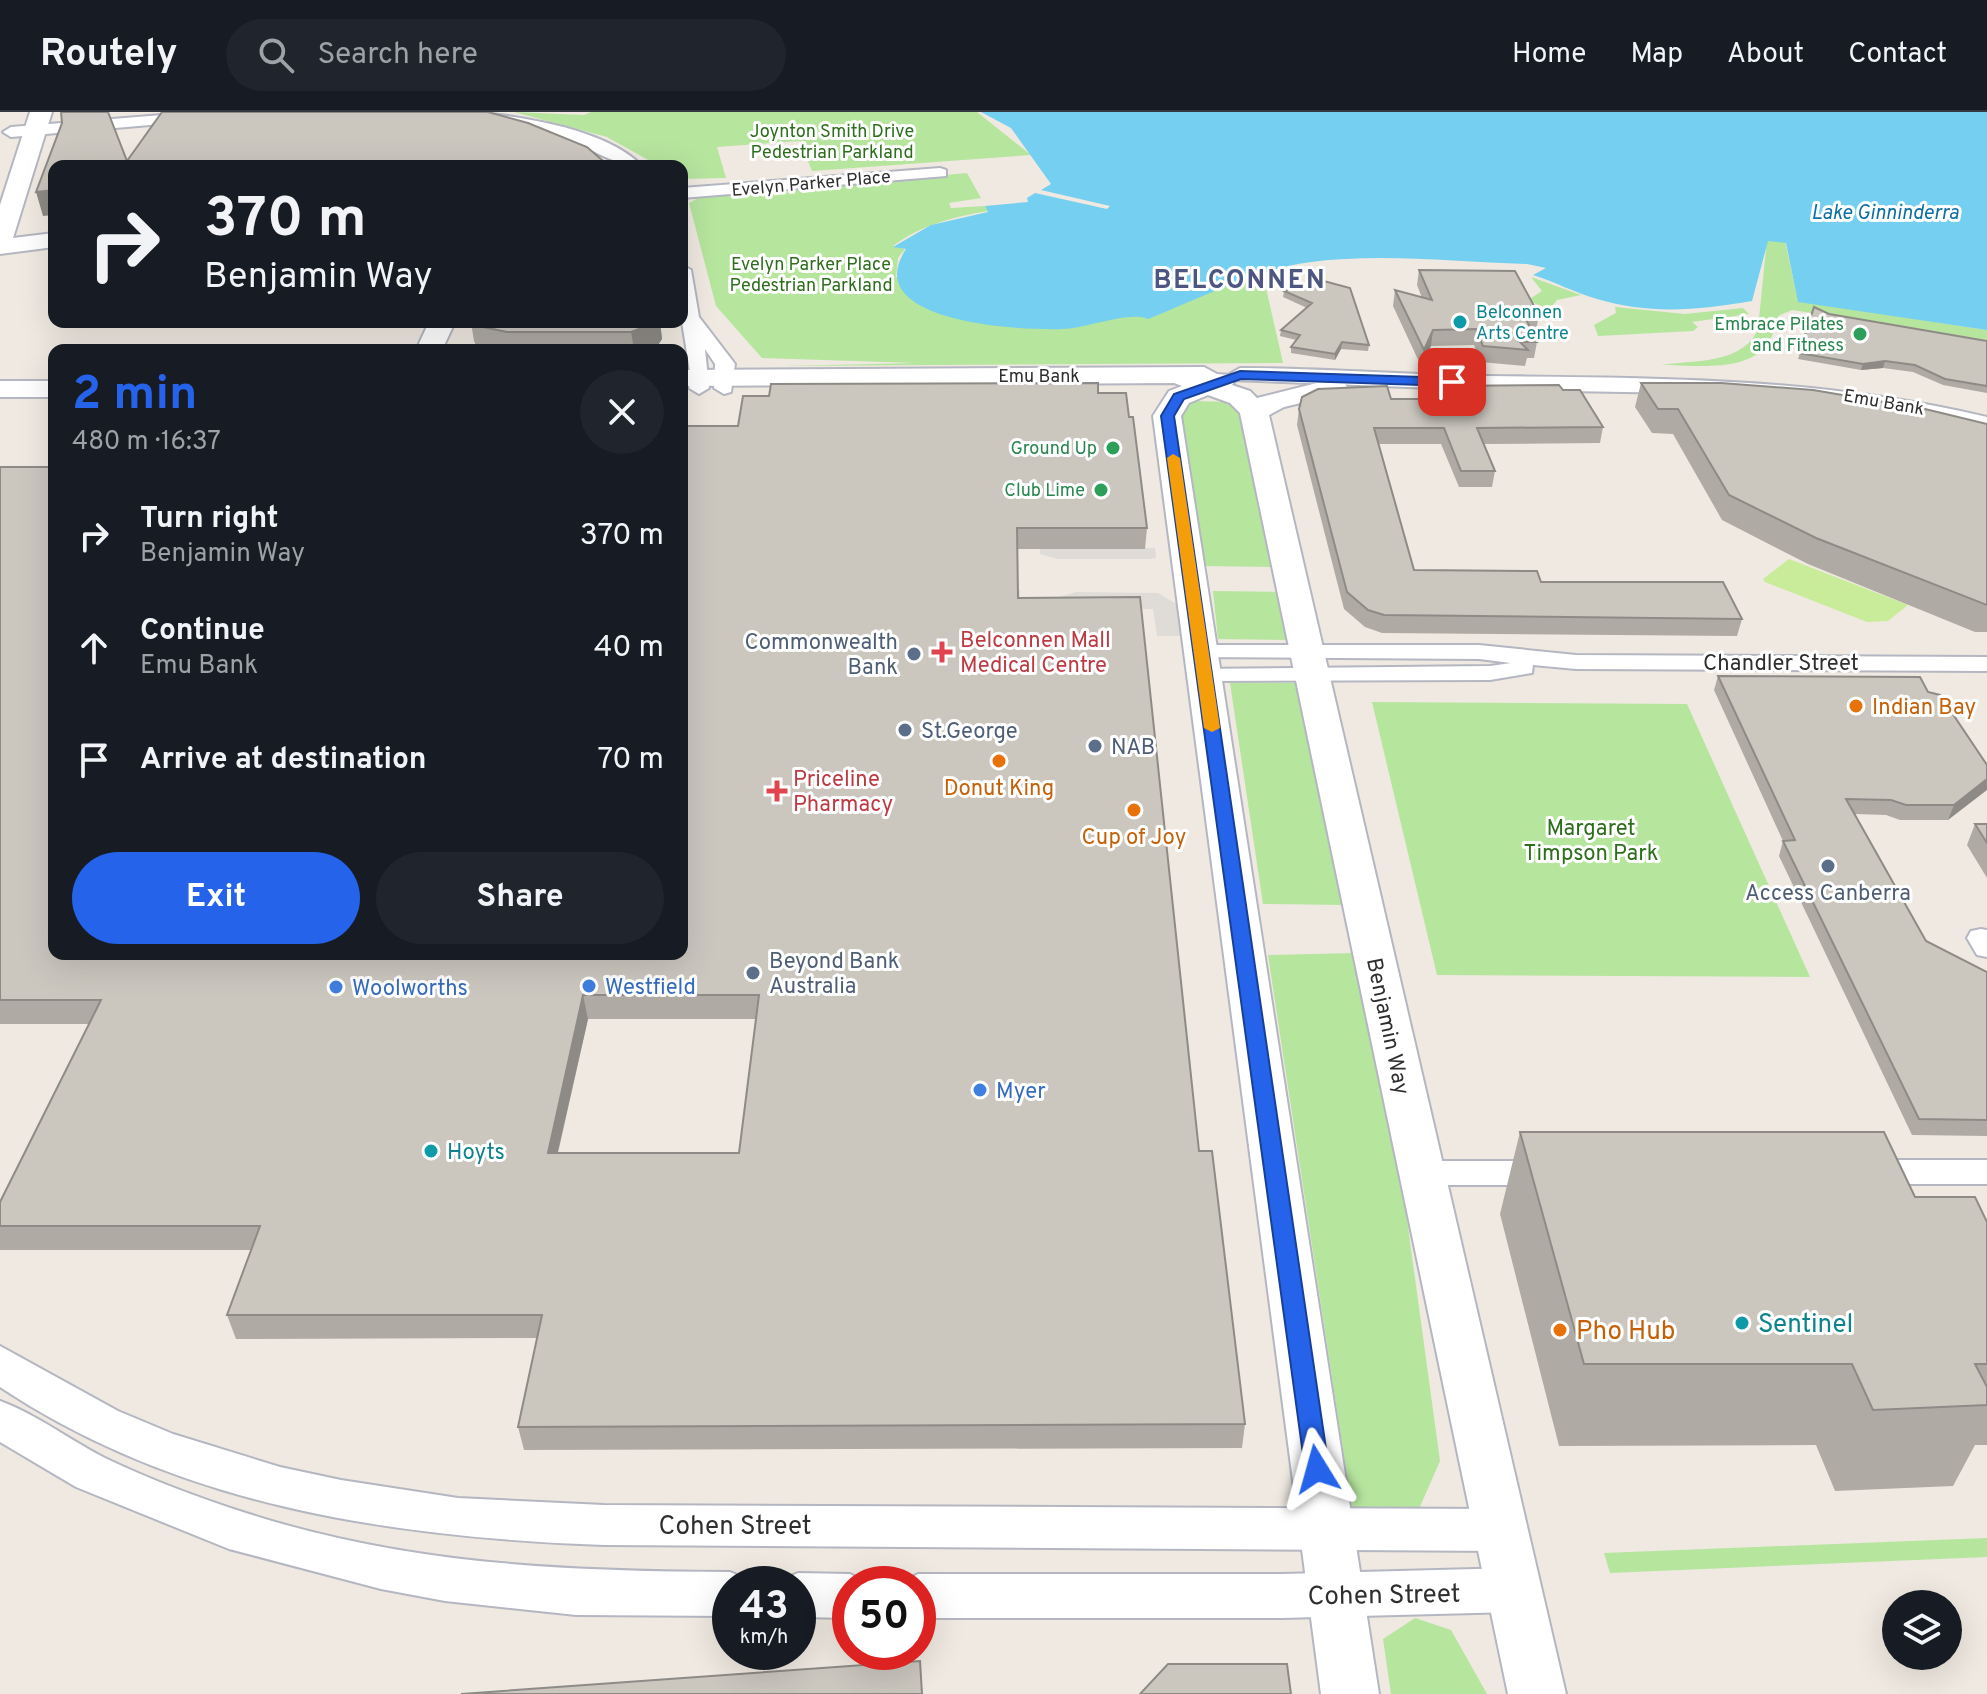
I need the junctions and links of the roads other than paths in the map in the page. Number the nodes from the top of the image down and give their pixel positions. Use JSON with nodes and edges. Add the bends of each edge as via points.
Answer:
{"nodes":[{"id":1,"x":254,"y":112,"type":"edge"},
{"id":2,"x":457,"y":112,"type":"edge"},
{"id":3,"x":22,"y":127,"type":"edge"},
{"id":4,"x":623,"y":160,"type":"edge"},
{"id":5,"x":940,"y":173,"type":"dead end"},
{"id":6,"x":688,"y":193,"type":"edge"},
{"id":7,"x":48,"y":241,"type":"edge"},
{"id":8,"x":9,"y":250,"type":"edge"},
{"id":9,"x":48,"y":253,"type":"edge"},
{"id":10,"x":688,"y":305,"type":"edge"},
{"id":11,"x":1176,"y":375,"type":"junction"},
{"id":12,"x":1240,"y":375,"type":"junction"},
{"id":13,"x":0,"y":378,"type":"edge"},
{"id":14,"x":48,"y":378,"type":"edge"},
{"id":15,"x":1395,"y":382,"type":"junction"},
{"id":16,"x":702,"y":383,"type":"edge"},
{"id":17,"x":1208,"y":385,"type":"junction"},
{"id":18,"x":1088,"y":387,"type":"junction"},
{"id":19,"x":1333,"y":387,"type":"junction"},
{"id":20,"x":0,"y":389,"type":"edge"},
{"id":21,"x":48,"y":389,"type":"edge"},
{"id":22,"x":1254,"y":411,"type":"junction"},
{"id":23,"x":1167,"y":416,"type":"junction"},
{"id":24,"x":1987,"y":424,"type":"edge"},
{"id":25,"x":1203,"y":663,"type":"junction"},
{"id":26,"x":1309,"y":663,"type":"junction"},
{"id":27,"x":1987,"y":664,"type":"edge"},
{"id":28,"x":1837,"y":1172,"type":"edge"},
{"id":29,"x":1987,"y":1172,"type":"edge"},
{"id":30,"x":1422,"y":1173,"type":"junction"},
{"id":31,"x":1579,"y":1173,"type":"edge"},
{"id":32,"x":0,"y":1364,"type":"edge"},
{"id":33,"x":0,"y":1420,"type":"edge"},
{"id":34,"x":1326,"y":1527,"type":"junction"},
{"id":35,"x":1501,"y":1530,"type":"junction"},
{"id":36,"x":1514,"y":1590,"type":"junction"},
{"id":37,"x":712,"y":1594,"type":"edge"},
{"id":38,"x":1335,"y":1595,"type":"junction"},
{"id":39,"x":936,"y":1596,"type":"edge"},
{"id":40,"x":1350,"y":1694,"type":"edge"},
{"id":41,"x":1537,"y":1694,"type":"edge"}],
"edges":[{"from":1,"to":3,"type":"street"},
{"from":2,"to":4,"type":"street","via":[[552,129]]},
{"from":3,"to":8,"type":"main road"},
{"from":5,"to":6,"type":"street","name":"Evelyn Parker Place"},
{"from":7,"to":8,"type":"main road"},
{"from":8,"to":9,"type":"main road"},
{"from":10,"to":16,"type":"street"},
{"from":11,"to":12,"type":"main road","name":"Emu Bank"},
{"from":11,"to":16,"type":"main road","name":"Emu Bank"},
{"from":11,"to":17,"type":"main road"},
{"from":12,"to":15,"type":"street","name":"Emu Bank"},
{"from":12,"to":17,"type":"main road"},
{"from":13,"to":14,"type":"main road"},
{"from":15,"to":19,"type":"street","name":"Emu Bank"},
{"from":15,"to":24,"type":"street","name":"Emu Bank","via":[[1762,386],[1859,397]]},
{"from":16,"to":18,"type":"main road","name":"Emu Bank"},
{"from":17,"to":18,"type":"main road","name":"Emu Bank"},
{"from":17,"to":19,"type":"street","name":"Emu Bank"},
{"from":17,"to":22,"type":"main road","via":[[1240,397]]},
{"from":17,"to":23,"type":"main road","via":[[1179,397]]},
{"from":18,"to":23,"type":"main road","via":[[1129,395]]},
{"from":19,"to":22,"type":"main road"},
{"from":20,"to":21,"type":"main road"},
{"from":22,"to":26,"type":"main road","name":"Benjamin Way"},
{"from":23,"to":25,"type":"main road"},
{"from":25,"to":26,"type":"street","name":"Chandler Street"},
{"from":25,"to":34,"type":"main road"},
{"from":26,"to":27,"type":"street","name":"Chandler Street","via":[[1490,673],[1576,662]]},
{"from":26,"to":30,"type":"main road","name":"Benjamin Way"},
{"from":28,"to":29,"type":"street"},
{"from":30,"to":31,"type":"street"},
{"from":30,"to":35,"type":"main road","name":"Benjamin Way"},
{"from":32,"to":34,"type":"street","name":"Cohen Street","via":[[125,1435],[269,1485],[461,1519],[604,1525]]},
{"from":33,"to":37,"type":"street","via":[[92,1473],[246,1534],[381,1568],[576,1593]]},
{"from":34,"to":35,"type":"street","name":"Cohen Street"},
{"from":34,"to":38,"type":"main road"},
{"from":35,"to":36,"type":"main road","name":"Benjamin Way"},
{"from":36,"to":38,"type":"street","name":"Cohen Street"},
{"from":36,"to":41,"type":"main road","name":"Benjamin Way"},
{"from":38,"to":39,"type":"street","name":"Cohen Street"},
{"from":38,"to":40,"type":"main road"}]}
